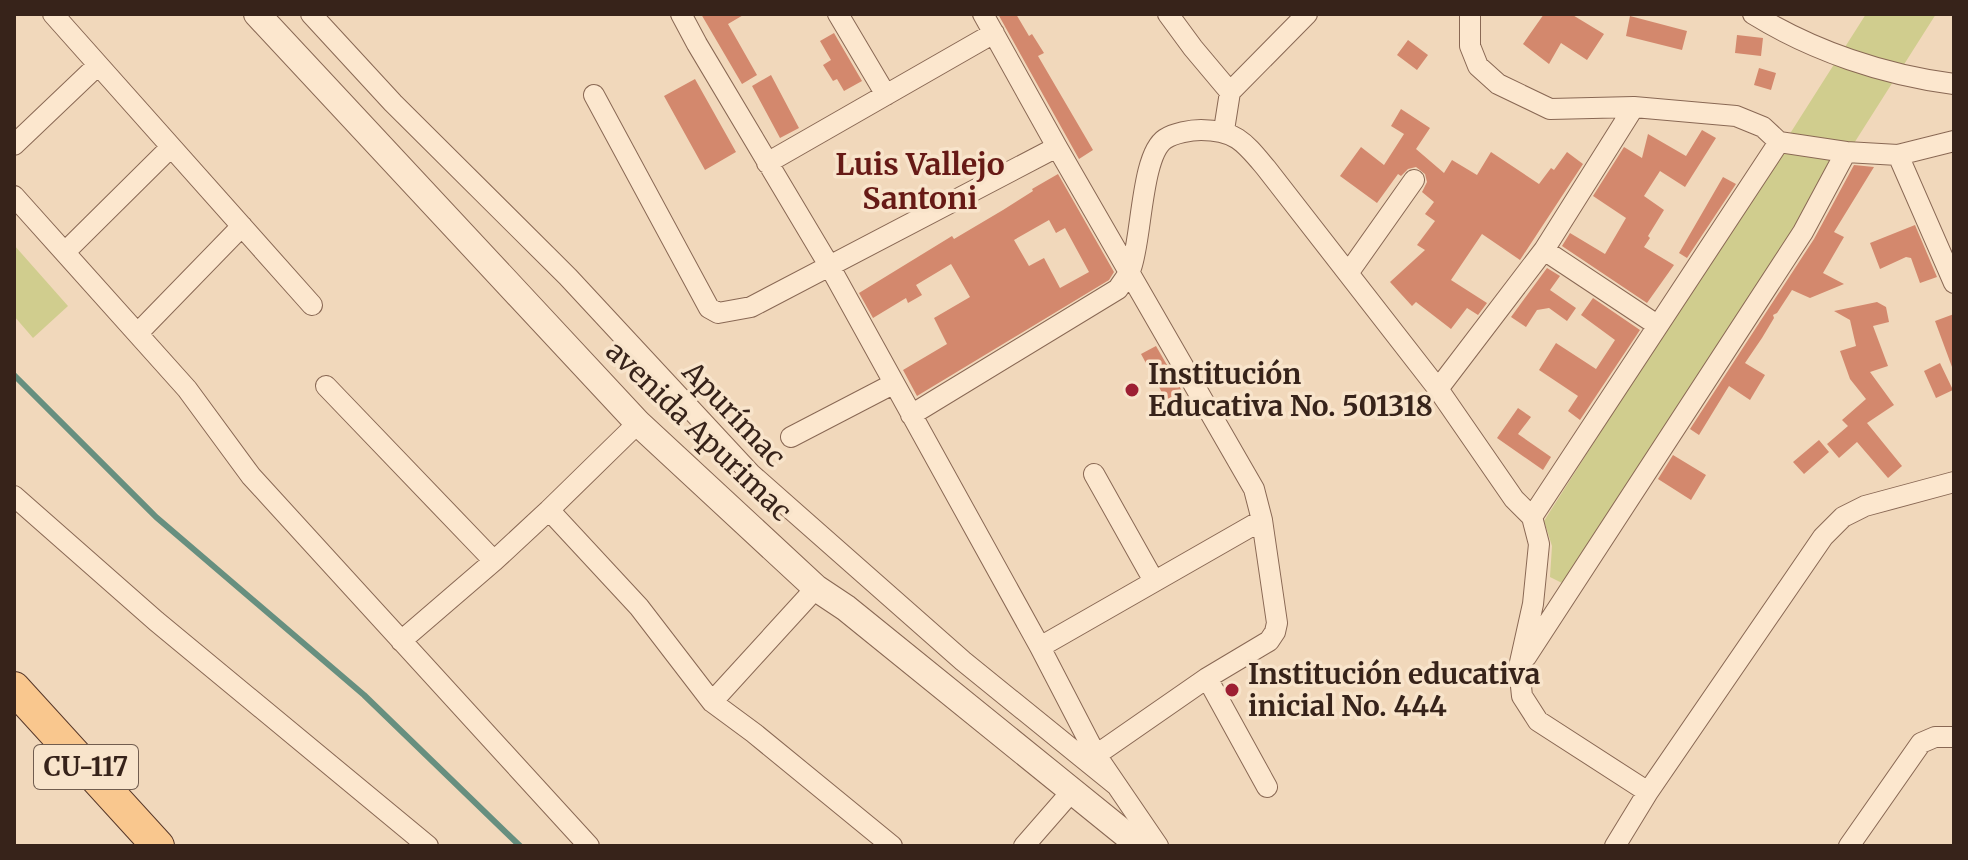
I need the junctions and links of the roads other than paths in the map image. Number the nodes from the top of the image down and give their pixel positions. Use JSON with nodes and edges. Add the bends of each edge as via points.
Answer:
{"nodes":[{"id":1,"x":53,"y":14,"type":"edge"},
{"id":2,"x":257,"y":14,"type":"edge"},
{"id":3,"x":311,"y":14,"type":"edge"},
{"id":4,"x":681,"y":14,"type":"edge"},
{"id":5,"x":838,"y":14,"type":"edge"},
{"id":6,"x":983,"y":14,"type":"edge"},
{"id":7,"x":1168,"y":14,"type":"edge"},
{"id":8,"x":1307,"y":14,"type":"edge"},
{"id":9,"x":1470,"y":14,"type":"edge"},
{"id":10,"x":1753,"y":14,"type":"edge"},
{"id":11,"x":994,"y":33,"type":"junction"},
{"id":12,"x":98,"y":65,"type":"junction"},
{"id":13,"x":1954,"y":84,"type":"edge"},
{"id":14,"x":1230,"y":92,"type":"junction"},
{"id":15,"x":594,"y":95,"type":"dead end"},
{"id":16,"x":886,"y":95,"type":"junction"},
{"id":17,"x":1634,"y":107,"type":"junction"},
{"id":18,"x":1224,"y":130,"type":"junction"},
{"id":19,"x":1954,"y":141,"type":"edge"},
{"id":20,"x":1779,"y":142,"type":"junction"},
{"id":21,"x":14,"y":145,"type":"edge"},
{"id":22,"x":171,"y":147,"type":"junction"},
{"id":23,"x":1057,"y":147,"type":"junction"},
{"id":24,"x":1846,"y":152,"type":"junction"},
{"id":25,"x":1898,"y":155,"type":"junction"},
{"id":26,"x":767,"y":163,"type":"junction"},
{"id":27,"x":1414,"y":180,"type":"dead end"},
{"id":28,"x":14,"y":196,"type":"edge"},
{"id":29,"x":242,"y":226,"type":"junction"},
{"id":30,"x":1544,"y":250,"type":"junction"},
{"id":31,"x":66,"y":251,"type":"junction"},
{"id":32,"x":830,"y":267,"type":"junction"},
{"id":33,"x":1130,"y":272,"type":"junction"},
{"id":34,"x":1349,"y":272,"type":"junction"},
{"id":35,"x":1954,"y":283,"type":"edge"},
{"id":36,"x":312,"y":305,"type":"dead end"},
{"id":37,"x":1657,"y":325,"type":"junction"},
{"id":38,"x":138,"y":333,"type":"junction"},
{"id":39,"x":893,"y":384,"type":"junction"},
{"id":40,"x":326,"y":386,"type":"dead end"},
{"id":41,"x":1438,"y":389,"type":"junction"},
{"id":42,"x":911,"y":415,"type":"junction"},
{"id":43,"x":638,"y":423,"type":"junction"},
{"id":44,"x":791,"y":437,"type":"dead end"},
{"id":45,"x":1094,"y":474,"type":"dead end"},
{"id":46,"x":1954,"y":482,"type":"edge"},
{"id":47,"x":14,"y":496,"type":"edge"},
{"id":48,"x":549,"y":510,"type":"junction"},
{"id":49,"x":1532,"y":517,"type":"junction"},
{"id":50,"x":1262,"y":520,"type":"junction"},
{"id":51,"x":494,"y":561,"type":"junction"},
{"id":52,"x":1154,"y":581,"type":"junction"},
{"id":53,"x":816,"y":588,"type":"junction"},
{"id":54,"x":401,"y":641,"type":"junction"},
{"id":55,"x":1040,"y":647,"type":"junction"},
{"id":56,"x":1519,"y":667,"type":"junction"},
{"id":57,"x":1207,"y":678,"type":"junction"},
{"id":58,"x":14,"y":688,"type":"edge"},
{"id":59,"x":712,"y":702,"type":"junction"},
{"id":60,"x":1954,"y":737,"type":"edge"},
{"id":61,"x":1096,"y":755,"type":"junction"},
{"id":62,"x":1116,"y":785,"type":"junction"},
{"id":63,"x":1267,"y":787,"type":"dead end"},
{"id":64,"x":1072,"y":791,"type":"junction"},
{"id":65,"x":1648,"y":792,"type":"junction"},
{"id":66,"x":158,"y":846,"type":"edge"},
{"id":67,"x":428,"y":846,"type":"edge"},
{"id":68,"x":589,"y":846,"type":"edge"},
{"id":69,"x":892,"y":846,"type":"edge"},
{"id":70,"x":1024,"y":846,"type":"edge"},
{"id":71,"x":1140,"y":846,"type":"edge"},
{"id":72,"x":1158,"y":846,"type":"edge"},
{"id":73,"x":1615,"y":846,"type":"edge"},
{"id":74,"x":1849,"y":846,"type":"edge"}],
"edges":[{"from":1,"to":12,"type":"street"},
{"from":2,"to":43,"type":"street","name":"avenida Apurimac"},
{"from":3,"to":62,"type":"street","name":"Apurímac","via":[[751,474],[963,661]]},
{"from":4,"to":26,"type":"street","name":"Apurímac"},
{"from":5,"to":16,"type":"street"},
{"from":6,"to":11,"type":"street"},
{"from":7,"to":14,"type":"street"},
{"from":8,"to":14,"type":"street"},
{"from":9,"to":17,"type":"street","via":[[1470,46],[1478,66],[1498,84],[1550,109]]},
{"from":10,"to":13,"type":"street","via":[[1840,56],[1902,76]]},
{"from":11,"to":16,"type":"street"},
{"from":11,"to":23,"type":"street"},
{"from":12,"to":21,"type":"street"},
{"from":12,"to":22,"type":"street"},
{"from":14,"to":18,"type":"street"},
{"from":15,"to":32,"type":"street","via":[[709,308],[725,314],[751,307]]},
{"from":16,"to":26,"type":"street"},
{"from":17,"to":20,"type":"street","via":[[1736,116],[1763,127]]},
{"from":17,"to":30,"type":"street"},
{"from":18,"to":33,"type":"street","via":[[1191,130],[1164,139],[1149,161]]},
{"from":18,"to":34,"type":"street","via":[[1248,147]]},
{"from":19,"to":25,"type":"street"},
{"from":20,"to":24,"type":"street"},
{"from":20,"to":37,"type":"street"},
{"from":22,"to":29,"type":"street"},
{"from":22,"to":31,"type":"street"},
{"from":23,"to":32,"type":"street"},
{"from":23,"to":33,"type":"street"},
{"from":24,"to":25,"type":"street"},
{"from":24,"to":56,"type":"street","via":[[1803,232]]},
{"from":25,"to":35,"type":"street"},
{"from":26,"to":32,"type":"street","name":"Apurímac"},
{"from":27,"to":34,"type":"street"},
{"from":28,"to":31,"type":"street"},
{"from":29,"to":36,"type":"street"},
{"from":29,"to":38,"type":"street"},
{"from":30,"to":37,"type":"street"},
{"from":30,"to":41,"type":"street"},
{"from":31,"to":38,"type":"street"},
{"from":32,"to":39,"type":"street","name":"Apurímac"},
{"from":33,"to":42,"type":"street","via":[[1118,289]]},
{"from":33,"to":50,"type":"street","via":[[1254,489]]},
{"from":34,"to":41,"type":"street"},
{"from":37,"to":49,"type":"street"},
{"from":38,"to":54,"type":"street","via":[[251,476]]},
{"from":39,"to":42,"type":"street","name":"Apurímac"},
{"from":39,"to":44,"type":"street"},
{"from":40,"to":51,"type":"street"},
{"from":41,"to":49,"type":"street"},
{"from":42,"to":55,"type":"street","name":"Apurímac"},
{"from":43,"to":48,"type":"street"},
{"from":43,"to":53,"type":"street","name":"avenida Apurimac"},
{"from":45,"to":52,"type":"street"},
{"from":46,"to":65,"type":"street","via":[[1865,506],[1843,517],[1823,537]]},
{"from":47,"to":67,"type":"street"},
{"from":48,"to":51,"type":"street"},
{"from":48,"to":59,"type":"street","via":[[639,607]]},
{"from":49,"to":56,"type":"street","via":[[1539,544]]},
{"from":50,"to":52,"type":"street"},
{"from":50,"to":57,"type":"street","via":[[1275,632],[1269,641]]},
{"from":51,"to":54,"type":"street"},
{"from":52,"to":55,"type":"street"},
{"from":53,"to":59,"type":"street"},
{"from":53,"to":64,"type":"street","name":"avenida Apurimac"},
{"from":54,"to":68,"type":"street"},
{"from":55,"to":61,"type":"street","name":"Apurímac"},
{"from":56,"to":65,"type":"street","via":[[1522,696],[1538,721]]},
{"from":57,"to":61,"type":"street"},
{"from":57,"to":63,"type":"street"},
{"from":58,"to":66,"type":"main road","number":"CU-117"},
{"from":59,"to":69,"type":"street"},
{"from":60,"to":74,"type":"street","via":[[1921,743]]},
{"from":61,"to":62,"type":"street","name":"Apurímac"},
{"from":62,"to":72,"type":"street","name":"Apurímac"},
{"from":64,"to":70,"type":"street"},
{"from":64,"to":71,"type":"street","name":"avenida Apurimac"},
{"from":65,"to":73,"type":"street"}]}
